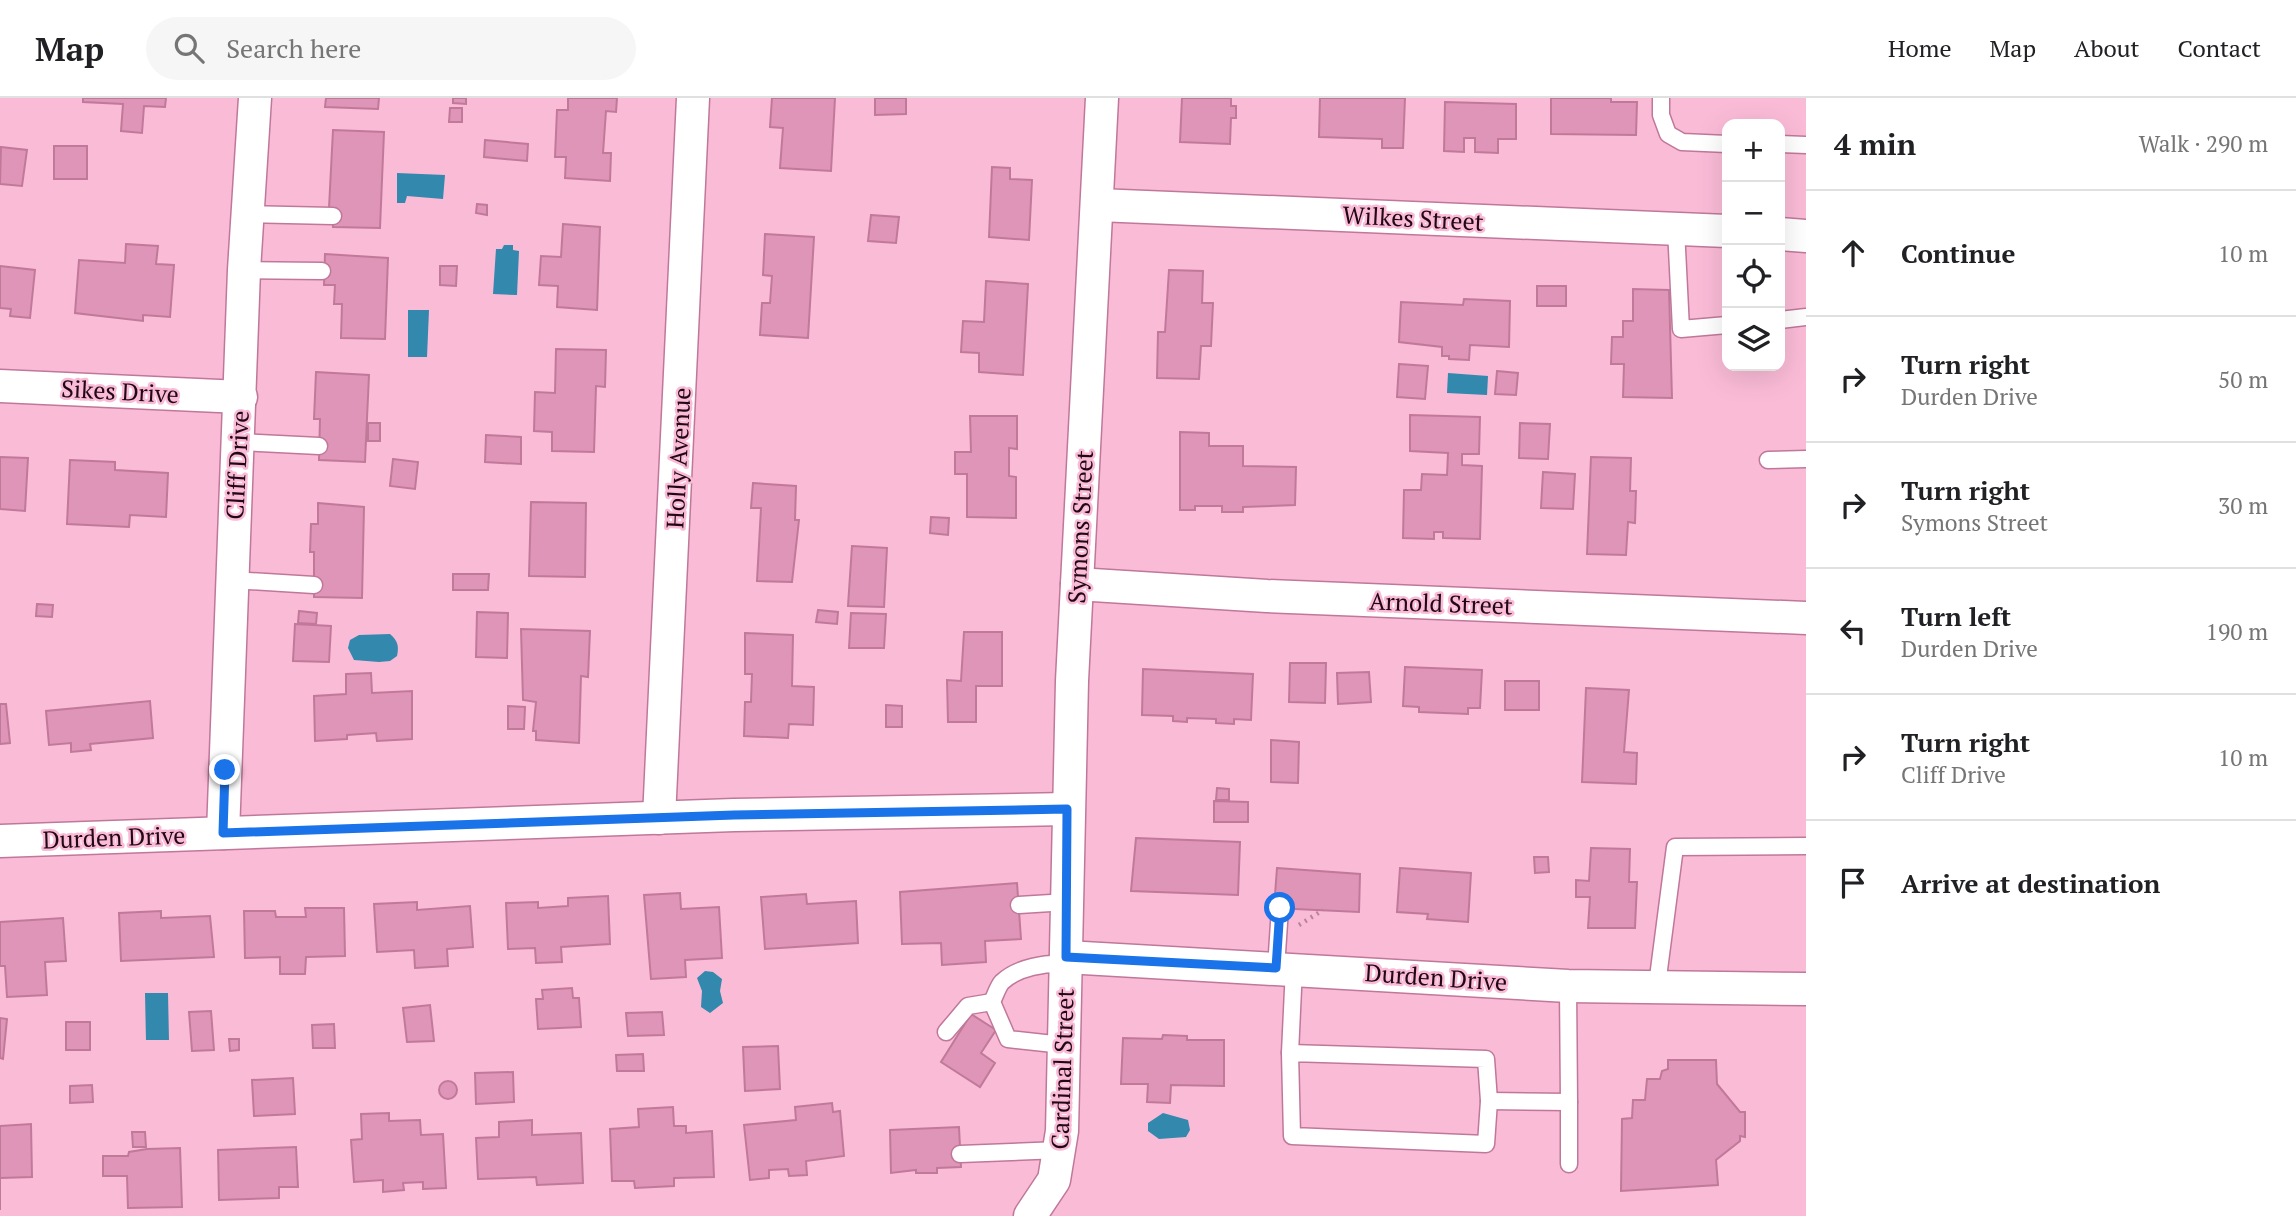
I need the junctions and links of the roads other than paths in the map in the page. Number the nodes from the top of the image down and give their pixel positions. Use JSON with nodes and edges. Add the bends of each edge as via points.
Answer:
{"nodes":[{"id":1,"x":255,"y":98,"type":"edge"},
{"id":2,"x":693,"y":98,"type":"edge"},
{"id":3,"x":1102,"y":98,"type":"edge"},
{"id":4,"x":1661,"y":98,"type":"edge"},
{"id":5,"x":1722,"y":144,"type":"edge"},
{"id":6,"x":1785,"y":144,"type":"edge"},
{"id":7,"x":1806,"y":145,"type":"edge"},
{"id":8,"x":1098,"y":205,"type":"junction"},
{"id":9,"x":247,"y":214,"type":"junction"},
{"id":10,"x":333,"y":216,"type":"dead end"},
{"id":11,"x":1676,"y":229,"type":"junction"},
{"id":12,"x":1722,"y":231,"type":"edge"},
{"id":13,"x":1785,"y":234,"type":"edge"},
{"id":14,"x":1806,"y":236,"type":"edge"},
{"id":15,"x":244,"y":270,"type":"junction"},
{"id":16,"x":322,"y":271,"type":"dead end"},
{"id":17,"x":1806,"y":317,"type":"edge"},
{"id":18,"x":1785,"y":319,"type":"edge"},
{"id":19,"x":1722,"y":325,"type":"edge"},
{"id":20,"x":0,"y":386,"type":"edge"},
{"id":21,"x":241,"y":397,"type":"junction"},
{"id":22,"x":239,"y":442,"type":"junction"},
{"id":23,"x":319,"y":446,"type":"dead end"},
{"id":24,"x":1806,"y":459,"type":"edge"},
{"id":25,"x":1768,"y":460,"type":"dead end"},
{"id":26,"x":232,"y":580,"type":"junction"},
{"id":27,"x":1077,"y":584,"type":"junction"},
{"id":28,"x":314,"y":585,"type":"dead end"},
{"id":29,"x":1806,"y":618,"type":"edge"},
{"id":30,"x":1067,"y":809,"type":"junction"},
{"id":31,"x":659,"y":818,"type":"junction"},
{"id":32,"x":223,"y":833,"type":"junction"},
{"id":33,"x":0,"y":841,"type":"edge"},
{"id":34,"x":1806,"y":846,"type":"edge"},
{"id":35,"x":1067,"y":902,"type":"junction"},
{"id":36,"x":1019,"y":905,"type":"dead end"},
{"id":37,"x":1280,"y":908,"type":"dead end"},
{"id":38,"x":1066,"y":960,"type":"junction"},
{"id":39,"x":1285,"y":968,"type":"junction"},
{"id":40,"x":1657,"y":985,"type":"junction"},
{"id":41,"x":1568,"y":986,"type":"junction"},
{"id":42,"x":1806,"y":989,"type":"edge"},
{"id":43,"x":992,"y":1002,"type":"junction"},
{"id":44,"x":946,"y":1032,"type":"dead end"},
{"id":45,"x":1063,"y":1045,"type":"junction"},
{"id":46,"x":1290,"y":1053,"type":"junction"},
{"id":47,"x":1489,"y":1101,"type":"junction"},
{"id":48,"x":1569,"y":1102,"type":"junction"},
{"id":49,"x":1060,"y":1150,"type":"junction"},
{"id":50,"x":960,"y":1154,"type":"dead end"},
{"id":51,"x":1569,"y":1164,"type":"dead end"},
{"id":52,"x":1030,"y":1216,"type":"edge"}],
"edges":[{"from":1,"to":9,"type":"street","name":"Cliff Drive"},
{"from":2,"to":31,"type":"street","name":"Holly Avenue"},
{"from":3,"to":8,"type":"street","name":"Symons Street"},
{"from":4,"to":5,"type":"lane","via":[[1668,134],[1682,142]]},
{"from":6,"to":7,"type":"lane"},
{"from":8,"to":11,"type":"street","name":"Wilkes Street"},
{"from":8,"to":27,"type":"street","name":"Symons Street"},
{"from":9,"to":10,"type":"lane"},
{"from":9,"to":15,"type":"street","name":"Cliff Drive"},
{"from":11,"to":12,"type":"street","name":"Wilkes Street"},
{"from":11,"to":19,"type":"lane","via":[[1681,329]]},
{"from":13,"to":14,"type":"street"},
{"from":15,"to":16,"type":"lane"},
{"from":15,"to":21,"type":"street","name":"Cliff Drive"},
{"from":17,"to":18,"type":"lane"},
{"from":20,"to":21,"type":"street","name":"Sikes Drive"},
{"from":21,"to":22,"type":"street","name":"Cliff Drive"},
{"from":22,"to":23,"type":"lane"},
{"from":22,"to":26,"type":"street","name":"Cliff Drive"},
{"from":24,"to":25,"type":"lane"},
{"from":26,"to":28,"type":"lane"},
{"from":26,"to":32,"type":"street","name":"Cliff Drive"},
{"from":27,"to":29,"type":"street","name":"Arnold Street"},
{"from":27,"to":30,"type":"street","name":"Symons Street"},
{"from":30,"to":31,"type":"street","name":"Durden Drive"},
{"from":30,"to":35,"type":"street","name":"Symons Street"},
{"from":31,"to":32,"type":"street","name":"Durden Drive"},
{"from":32,"to":33,"type":"street","name":"Durden Drive"},
{"from":34,"to":40,"type":"lane","via":[[1675,847]]},
{"from":35,"to":36,"type":"lane"},
{"from":35,"to":38,"type":"street","name":"Symons Street"},
{"from":37,"to":39,"type":"lane"},
{"from":38,"to":39,"type":"street","name":"Durden Drive"},
{"from":38,"to":43,"type":"lane","via":[[1029,968],[1002,982]]},
{"from":38,"to":45,"type":"street","name":"Cardinal Street"},
{"from":39,"to":41,"type":"street","name":"Durden Drive"},
{"from":39,"to":46,"type":"lane"},
{"from":40,"to":41,"type":"street","name":"Durden Drive"},
{"from":40,"to":42,"type":"street","name":"Durden Drive"},
{"from":41,"to":48,"type":"lane"},
{"from":43,"to":44,"type":"lane","via":[[968,1006]]},
{"from":43,"to":45,"type":"lane","via":[[1008,1039]]},
{"from":45,"to":49,"type":"street","name":"Cardinal Street"},
{"from":46,"to":47,"type":"lane","via":[[1486,1059]]},
{"from":46,"to":47,"type":"lane","via":[[1292,1136],[1486,1144]]},
{"from":47,"to":48,"type":"lane"},
{"from":48,"to":51,"type":"lane"},
{"from":49,"to":50,"type":"lane"},
{"from":49,"to":52,"type":"street","name":"Cardinal Street","via":[[1050,1189]]}]}
